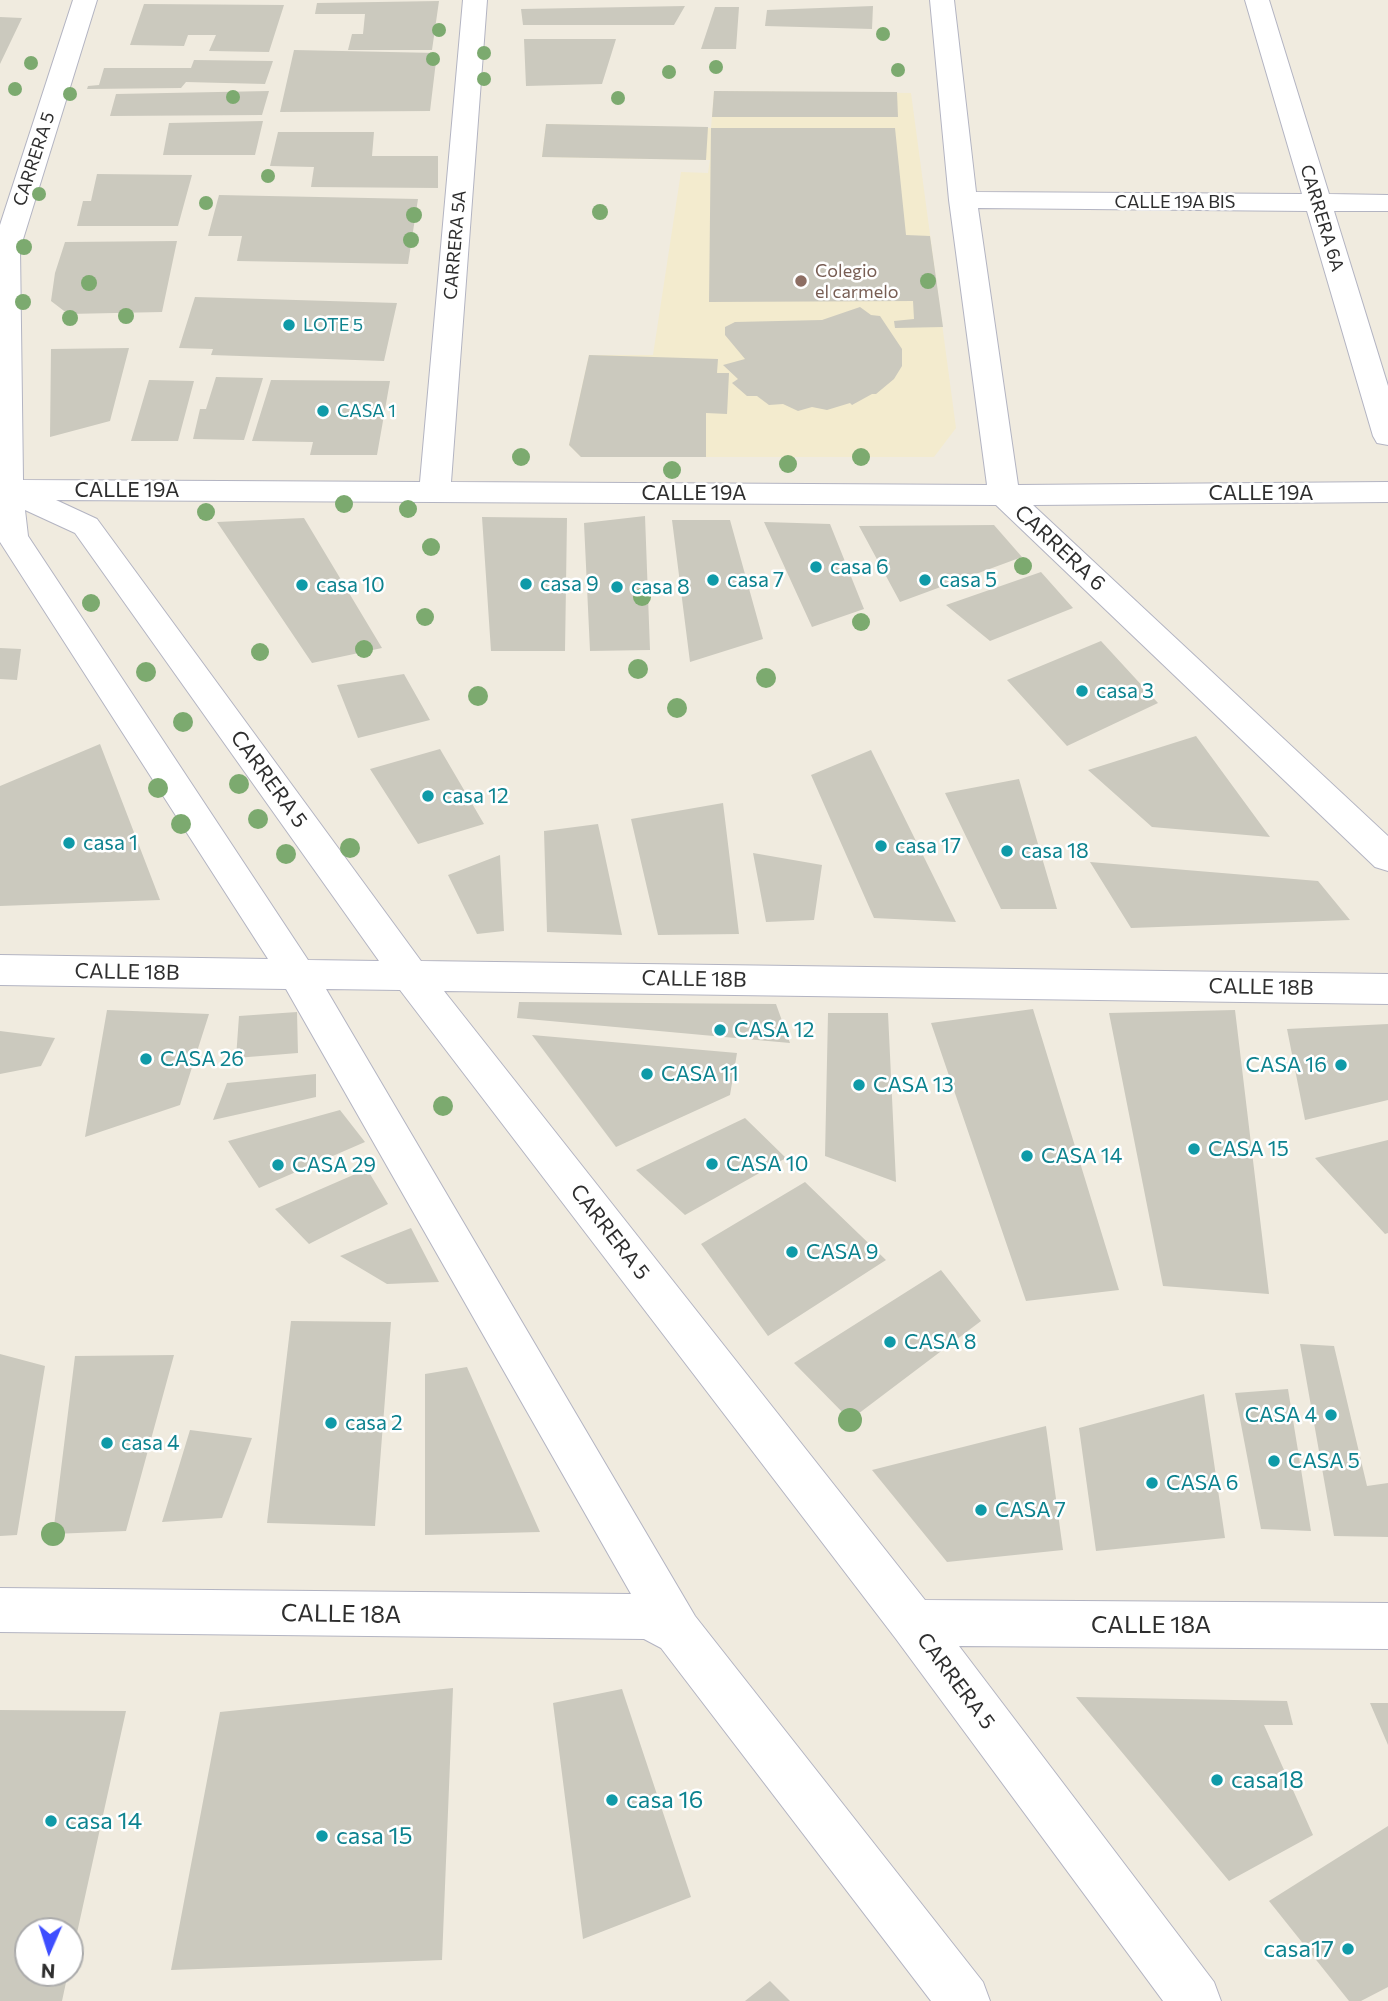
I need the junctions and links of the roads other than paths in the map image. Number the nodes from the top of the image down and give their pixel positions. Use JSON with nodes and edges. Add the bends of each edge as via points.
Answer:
{"nodes":[{"id":1,"x":85,"y":0,"type":"edge"},
{"id":2,"x":475,"y":0,"type":"edge"},
{"id":3,"x":942,"y":0,"type":"edge"},
{"id":4,"x":1257,"y":0,"type":"edge"},
{"id":5,"x":962,"y":200,"type":"junction"},
{"id":6,"x":1318,"y":203,"type":"junction"},
{"id":7,"x":1388,"y":203,"type":"edge"},
{"id":8,"x":1388,"y":436,"type":"edge"},
{"id":9,"x":3,"y":490,"type":"edge"},
{"id":10,"x":435,"y":491,"type":"junction"},
{"id":11,"x":1388,"y":492,"type":"edge"},
{"id":12,"x":1004,"y":495,"type":"junction"},
{"id":13,"x":1388,"y":858,"type":"edge"},
{"id":14,"x":0,"y":970,"type":"edge"},
{"id":15,"x":296,"y":974,"type":"junction"},
{"id":16,"x":410,"y":975,"type":"junction"},
{"id":17,"x":1388,"y":989,"type":"edge"},
{"id":18,"x":0,"y":1610,"type":"edge"},
{"id":19,"x":913,"y":1623,"type":"junction"},
{"id":20,"x":1388,"y":1626,"type":"edge"},
{"id":21,"x":678,"y":1632,"type":"junction"},
{"id":22,"x":964,"y":2001,"type":"edge"},
{"id":23,"x":1195,"y":2001,"type":"edge"}],
"edges":[{"from":1,"to":9,"type":"street","name":"CARRERA 5","via":[[6,249]]},
{"from":2,"to":10,"type":"street","name":"CARRERA 5A"},
{"from":3,"to":5,"type":"street","name":"CARRERA 6"},
{"from":4,"to":6,"type":"street","name":"CARRERA 6A"},
{"from":5,"to":6,"type":"street","name":"CALLE 19A BIS"},
{"from":5,"to":12,"type":"street","name":"CARRERA 6"},
{"from":6,"to":7,"type":"street","name":"CALLE 19A BIS"},
{"from":6,"to":8,"type":"street","name":"CARRERA 6A"},
{"from":9,"to":10,"type":"street","name":"CALLE 19A"},
{"from":9,"to":15,"type":"street","name":"CARRERA 5","via":[[12,536]]},
{"from":9,"to":16,"type":"street","name":"CARRERA 5","via":[[86,526]]},
{"from":10,"to":12,"type":"street","name":"CALLE 19A"},
{"from":11,"to":12,"type":"street","name":"CALLE 19A"},
{"from":12,"to":13,"type":"street","name":"CARRERA 6"},
{"from":14,"to":15,"type":"street","name":"CALLE 18B"},
{"from":15,"to":16,"type":"street","name":"CALLE 18B"},
{"from":15,"to":21,"type":"street","name":"CARRERA 5"},
{"from":16,"to":17,"type":"street","name":"CALLE 18B"},
{"from":16,"to":19,"type":"street","name":"CARRERA 5"},
{"from":18,"to":21,"type":"street","name":"CALLE 18A","via":[[647,1617]]},
{"from":19,"to":20,"type":"street","name":"CALLE 18A"},
{"from":19,"to":23,"type":"street","name":"CARRERA 5"},
{"from":21,"to":22,"type":"street","name":"CARRERA 5"}]}
